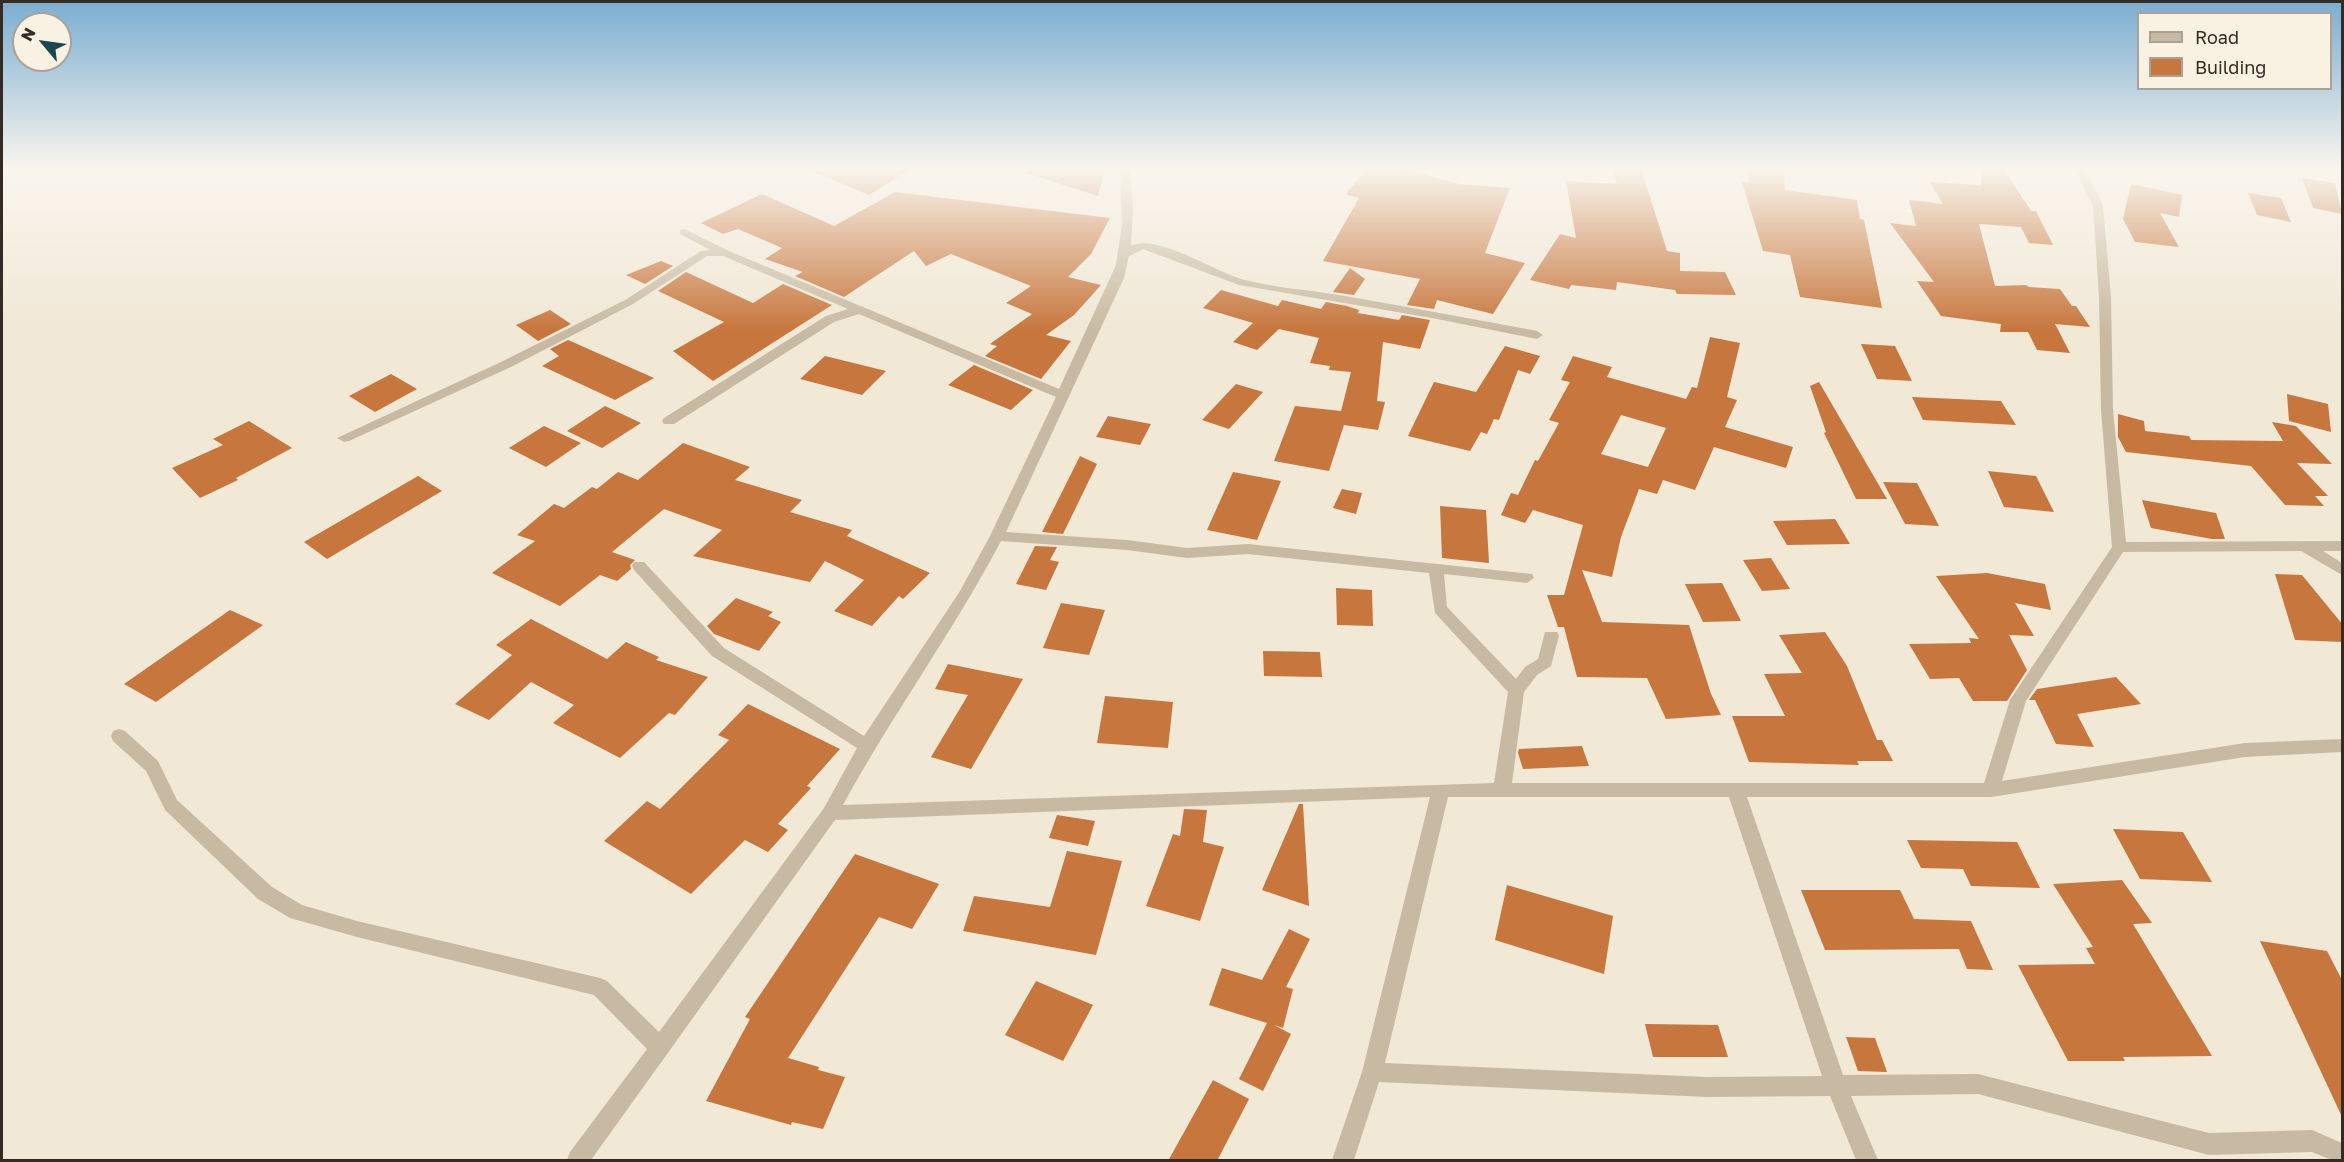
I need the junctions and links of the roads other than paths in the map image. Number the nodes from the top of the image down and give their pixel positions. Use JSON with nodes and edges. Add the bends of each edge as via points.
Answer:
{"nodes":[{"id":1,"x":1127,"y":222,"type":"edge"},
{"id":2,"x":2099,"y":222,"type":"edge"},
{"id":3,"x":684,"y":232,"type":"dead end"},
{"id":4,"x":725,"y":253,"type":"junction"},
{"id":5,"x":1127,"y":253,"type":"junction"},
{"id":6,"x":858,"y":310,"type":"junction"},
{"id":7,"x":1537,"y":335,"type":"dead end"},
{"id":8,"x":1064,"y":396,"type":"junction"},
{"id":9,"x":669,"y":421,"type":"dead end"},
{"id":10,"x":344,"y":438,"type":"dead end"},
{"id":11,"x":997,"y":536,"type":"junction"},
{"id":12,"x":2118,"y":546,"type":"junction"},
{"id":13,"x":2303,"y":546,"type":"junction"},
{"id":14,"x":2343,"y":546,"type":"edge"},
{"id":15,"x":639,"y":566,"type":"dead end"},
{"id":16,"x":1436,"y":568,"type":"junction"},
{"id":17,"x":2343,"y":570,"type":"edge"},
{"id":18,"x":1527,"y":578,"type":"dead end"},
{"id":19,"x":1551,"y":636,"type":"dead end"},
{"id":20,"x":1516,"y":690,"type":"junction"},
{"id":21,"x":119,"y":736,"type":"dead end"},
{"id":22,"x":867,"y":746,"type":"junction"},
{"id":23,"x":2343,"y":746,"type":"edge"},
{"id":24,"x":1441,"y":790,"type":"junction"},
{"id":25,"x":1502,"y":790,"type":"junction"},
{"id":26,"x":1991,"y":790,"type":"junction"},
{"id":27,"x":1736,"y":791,"type":"junction"},
{"id":28,"x":830,"y":813,"type":"junction"},
{"id":29,"x":659,"y":1047,"type":"junction"},
{"id":30,"x":1372,"y":1072,"type":"junction"},
{"id":31,"x":1836,"y":1085,"type":"junction"},
{"id":32,"x":2343,"y":1154,"type":"edge"},
{"id":33,"x":578,"y":1161,"type":"edge"},
{"id":34,"x":1343,"y":1161,"type":"edge"},
{"id":35,"x":1867,"y":1161,"type":"edge"}],
"edges":[{"from":1,"to":5,"type":"street"},
{"from":2,"to":12,"type":"street","via":[[2107,410]]},
{"from":3,"to":4,"type":"street"},
{"from":4,"to":6,"type":"street"},
{"from":4,"to":10,"type":"street","via":[[705,253],[629,302],[507,364]]},
{"from":5,"to":7,"type":"street","via":[[1142,245],[1239,282]]},
{"from":5,"to":8,"type":"street"},
{"from":6,"to":8,"type":"street"},
{"from":6,"to":9,"type":"street","via":[[830,319]]},
{"from":8,"to":11,"type":"street"},
{"from":11,"to":16,"type":"street","via":[[1187,553],[1248,549]]},
{"from":11,"to":22,"type":"street","via":[[966,594]]},
{"from":12,"to":13,"type":"street"},
{"from":12,"to":26,"type":"street","via":[[2018,700]]},
{"from":13,"to":14,"type":"street"},
{"from":13,"to":17,"type":"street"},
{"from":15,"to":22,"type":"street","via":[[718,652]]},
{"from":16,"to":18,"type":"street"},
{"from":16,"to":20,"type":"street","via":[[1440,609]]},
{"from":19,"to":20,"type":"street","via":[[1545,662],[1531,671]]},
{"from":20,"to":25,"type":"street"},
{"from":21,"to":29,"type":"street","via":[[152,766],[171,805],[265,893],[297,912],[600,987]]},
{"from":22,"to":28,"type":"street"},
{"from":23,"to":26,"type":"street","via":[[2245,750]]},
{"from":24,"to":25,"type":"street"},
{"from":24,"to":28,"type":"street"},
{"from":24,"to":30,"type":"street"},
{"from":25,"to":27,"type":"street"},
{"from":26,"to":27,"type":"street"},
{"from":27,"to":31,"type":"street"},
{"from":28,"to":29,"type":"street"},
{"from":29,"to":33,"type":"street"},
{"from":30,"to":31,"type":"street","via":[[1707,1087]]},
{"from":30,"to":34,"type":"street"},
{"from":31,"to":32,"type":"street","via":[[1978,1084],[2209,1144],[2312,1141]]},
{"from":31,"to":35,"type":"street"}]}
